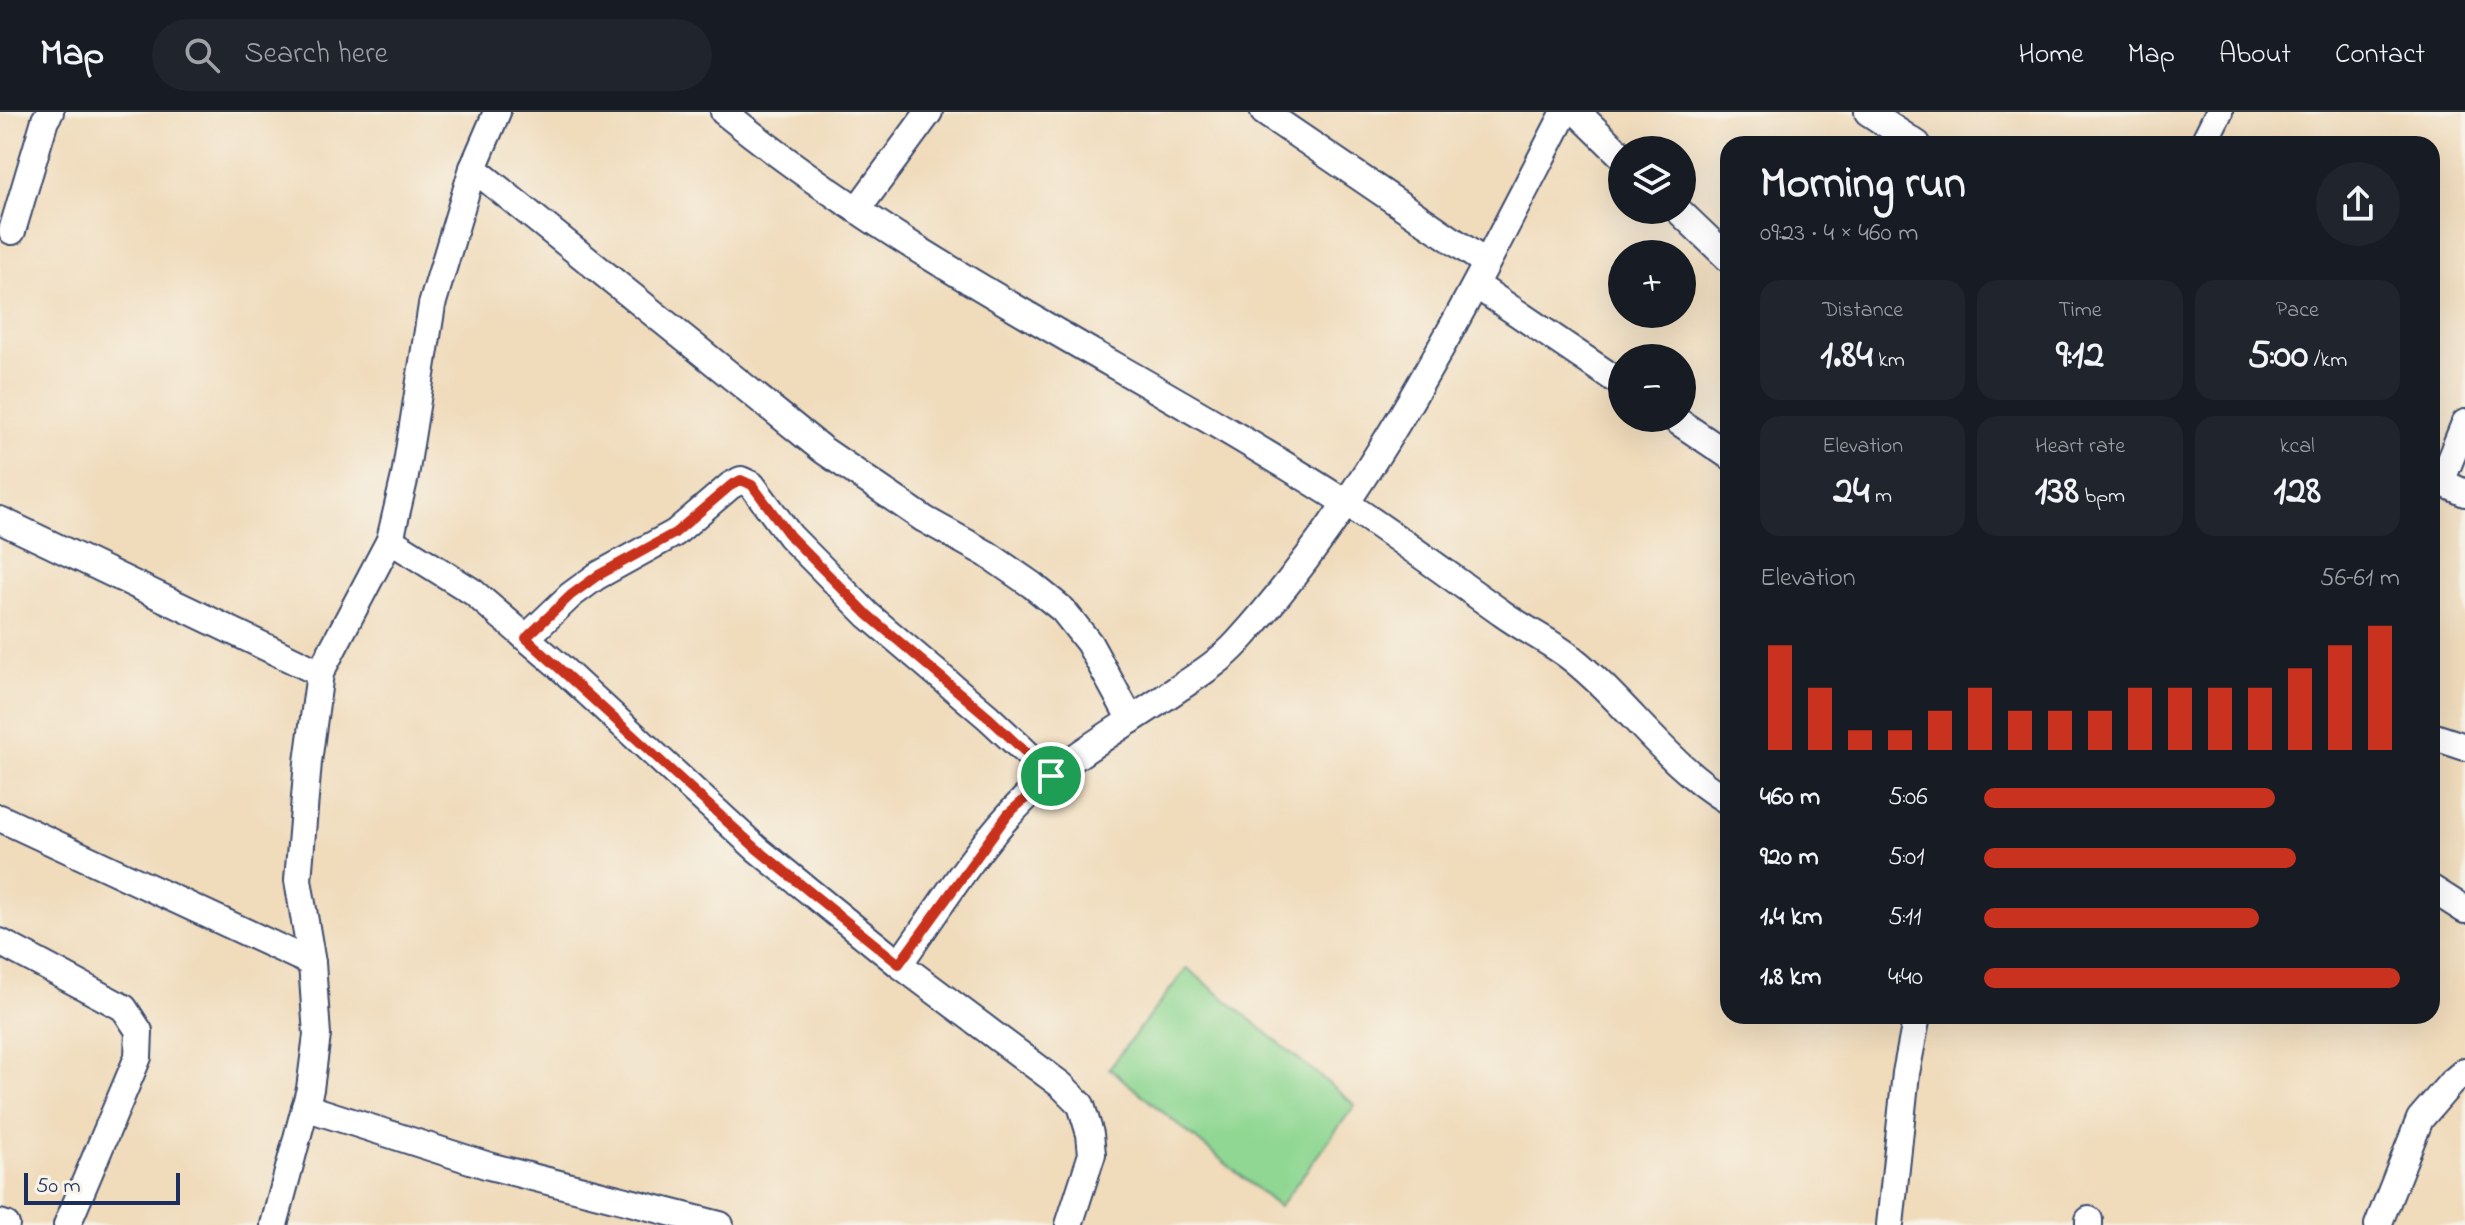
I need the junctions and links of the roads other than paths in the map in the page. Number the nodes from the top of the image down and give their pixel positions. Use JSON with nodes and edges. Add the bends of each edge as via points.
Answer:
{"nodes":[{"id":1,"x":497,"y":112,"type":"edge"},
{"id":2,"x":724,"y":112,"type":"edge"},
{"id":3,"x":929,"y":112,"type":"edge"},
{"id":4,"x":1264,"y":112,"type":"edge"},
{"id":5,"x":1565,"y":112,"type":"edge"},
{"id":6,"x":1577,"y":112,"type":"edge"},
{"id":7,"x":1868,"y":112,"type":"edge"},
{"id":8,"x":2219,"y":112,"type":"edge"},
{"id":9,"x":42,"y":115,"type":"edge"},
{"id":10,"x":1905,"y":136,"type":"edge"},
{"id":11,"x":2207,"y":136,"type":"edge"},
{"id":12,"x":1608,"y":142,"type":"edge"},
{"id":13,"x":473,"y":168,"type":"junction"},
{"id":14,"x":857,"y":210,"type":"junction"},
{"id":15,"x":1693,"y":224,"type":"edge"},
{"id":16,"x":12,"y":231,"type":"dead end"},
{"id":17,"x":1720,"y":250,"type":"edge"},
{"id":18,"x":1481,"y":274,"type":"junction"},
{"id":19,"x":1608,"y":373,"type":"edge"},
{"id":20,"x":2465,"y":423,"type":"edge"},
{"id":21,"x":1694,"y":432,"type":"edge"},
{"id":22,"x":1720,"y":450,"type":"edge"},
{"id":23,"x":2446,"y":485,"type":"edge"},
{"id":24,"x":1347,"y":505,"type":"junction"},
{"id":25,"x":0,"y":520,"type":"edge"},
{"id":26,"x":390,"y":540,"type":"junction"},
{"id":27,"x":526,"y":638,"type":"junction"},
{"id":28,"x":320,"y":673,"type":"junction"},
{"id":29,"x":1131,"y":720,"type":"junction"},
{"id":30,"x":2440,"y":739,"type":"edge"},
{"id":31,"x":2465,"y":747,"type":"edge"},
{"id":32,"x":1051,"y":776,"type":"junction"},
{"id":33,"x":1720,"y":796,"type":"edge"},
{"id":34,"x":0,"y":818,"type":"edge"},
{"id":35,"x":2440,"y":894,"type":"edge"},
{"id":36,"x":2465,"y":910,"type":"edge"},
{"id":37,"x":0,"y":942,"type":"edge"},
{"id":38,"x":312,"y":963,"type":"junction"},
{"id":39,"x":899,"y":964,"type":"junction"},
{"id":40,"x":1915,"y":1024,"type":"edge"},
{"id":41,"x":2465,"y":1071,"type":"edge"},
{"id":42,"x":305,"y":1107,"type":"junction"},
{"id":43,"x":661,"y":1218,"type":"edge"},
{"id":44,"x":67,"y":1225,"type":"edge"},
{"id":45,"x":274,"y":1225,"type":"edge"},
{"id":46,"x":720,"y":1225,"type":"edge"},
{"id":47,"x":1069,"y":1225,"type":"edge"},
{"id":48,"x":1890,"y":1225,"type":"edge"},
{"id":49,"x":2378,"y":1225,"type":"edge"}],
"edges":[{"from":1,"to":13,"type":"street"},
{"from":2,"to":14,"type":"street"},
{"from":3,"to":14,"type":"street"},
{"from":4,"to":18,"type":"street"},
{"from":5,"to":18,"type":"street"},
{"from":6,"to":12,"type":"street"},
{"from":7,"to":10,"type":"street"},
{"from":8,"to":11,"type":"street"},
{"from":9,"to":16,"type":"street"},
{"from":13,"to":26,"type":"street","via":[[432,305]]},
{"from":13,"to":29,"type":"street","via":[[823,450],[1063,610],[1089,643]]},
{"from":14,"to":24,"type":"street","via":[[967,281]]},
{"from":15,"to":17,"type":"street"},
{"from":18,"to":19,"type":"street"},
{"from":18,"to":24,"type":"street"},
{"from":20,"to":23,"type":"street"},
{"from":21,"to":22,"type":"street"},
{"from":24,"to":29,"type":"street","via":[[1235,645]]},
{"from":24,"to":33,"type":"street","via":[[1569,656],[1704,787]]},
{"from":25,"to":28,"type":"street"},
{"from":26,"to":27,"type":"street","via":[[473,592]]},
{"from":26,"to":28,"type":"street"},
{"from":27,"to":32,"type":"street","via":[[571,595],[675,533],[741,480],[752,485],[790,536],[868,615]]},
{"from":27,"to":39,"type":"street","via":[[757,849]]},
{"from":28,"to":38,"type":"street","via":[[298,880]]},
{"from":29,"to":32,"type":"street"},
{"from":30,"to":31,"type":"street"},
{"from":32,"to":39,"type":"street","via":[[1008,814]]},
{"from":34,"to":38,"type":"street"},
{"from":35,"to":36,"type":"street"},
{"from":37,"to":44,"type":"street","via":[[124,1008],[139,1031],[138,1057]]},
{"from":38,"to":42,"type":"street","via":[[317,1035]]},
{"from":39,"to":47,"type":"street","via":[[1081,1105],[1092,1154]]},
{"from":40,"to":48,"type":"street"},
{"from":41,"to":49,"type":"street","via":[[2420,1119]]},
{"from":42,"to":43,"type":"street"},
{"from":42,"to":45,"type":"street"},
{"from":43,"to":46,"type":"street"}]}
